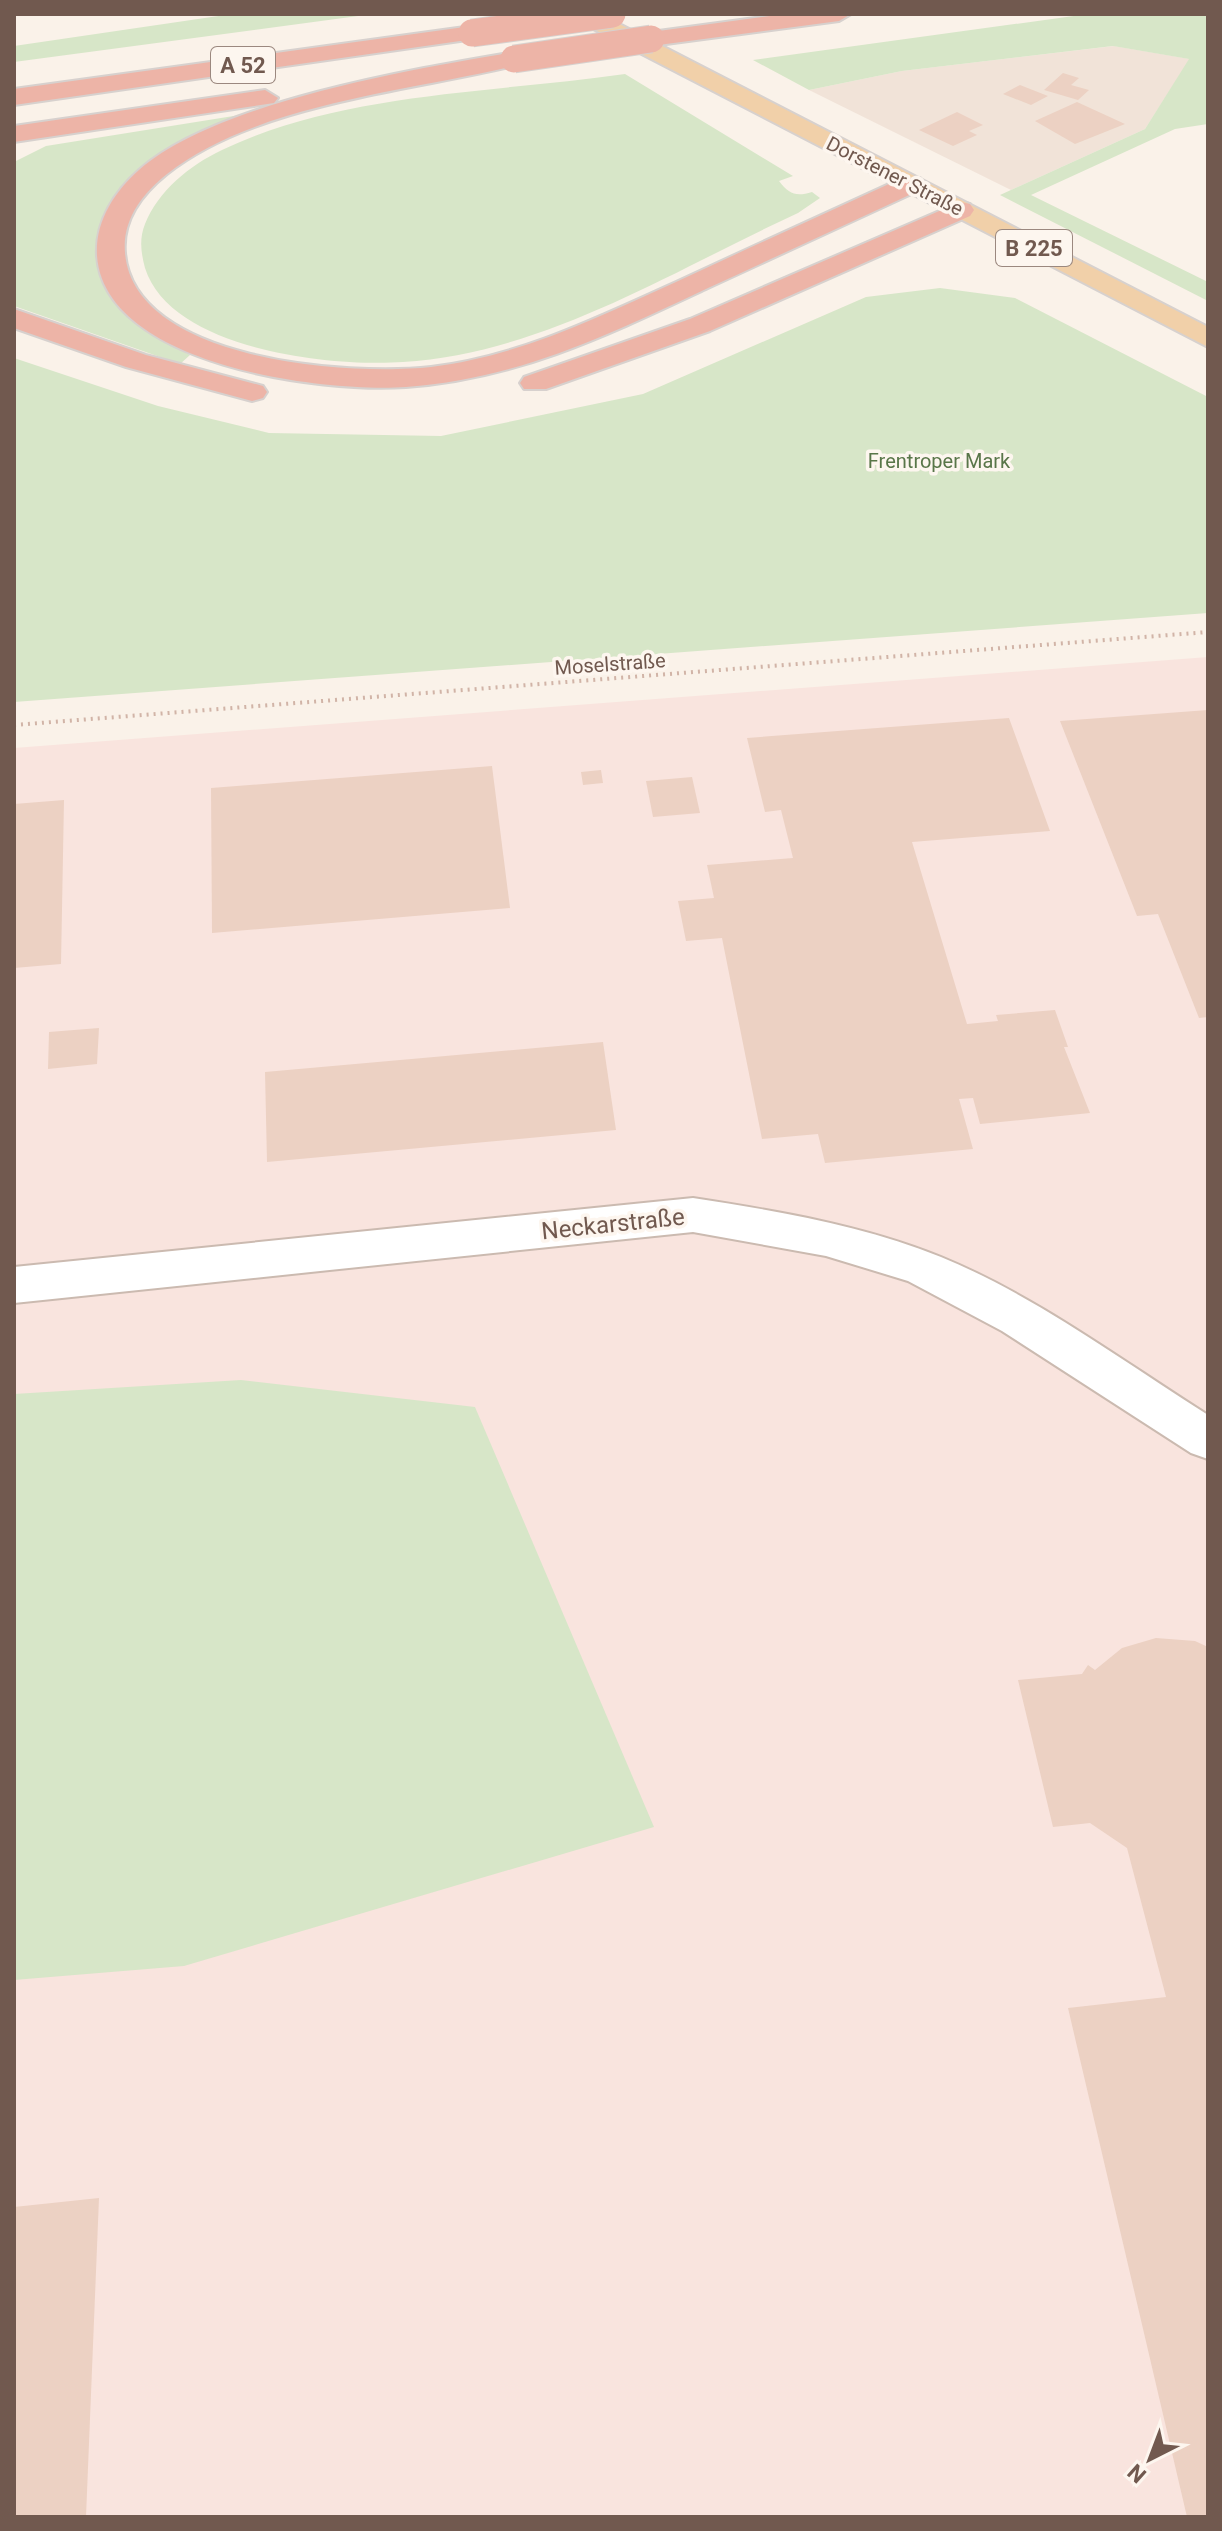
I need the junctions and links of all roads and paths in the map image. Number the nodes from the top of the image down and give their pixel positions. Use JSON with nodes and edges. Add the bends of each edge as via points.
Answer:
{"nodes":[{"id":1,"x":582,"y":14,"type":"edge"},
{"id":2,"x":614,"y":14,"type":"edge"},
{"id":3,"x":839,"y":14,"type":"edge"},
{"id":4,"x":428,"y":75,"type":"junction"},
{"id":5,"x":14,"y":97,"type":"edge"},
{"id":6,"x":14,"y":134,"type":"edge"},
{"id":7,"x":911,"y":184,"type":"junction"},
{"id":8,"x":960,"y":210,"type":"junction"},
{"id":9,"x":14,"y":318,"type":"edge"},
{"id":10,"x":1208,"y":338,"type":"edge"},
{"id":11,"x":1208,"y":632,"type":"edge"},
{"id":12,"x":14,"y":725,"type":"edge"},
{"id":13,"x":14,"y":1285,"type":"edge"},
{"id":14,"x":1208,"y":1439,"type":"edge"}],
"edges":[{"from":1,"to":7,"type":"main road","name":"Dorstener Straße","number":"B 225"},
{"from":2,"to":5,"type":"highway","number":"A 52","bridge":true},
{"from":3,"to":4,"type":"highway","number":"A 52","bridge":true},
{"from":4,"to":6,"type":"highway","number":"A 52"},
{"from":4,"to":7,"type":"highway","via":[[254,122],[189,149],[156,170],[125,202],[112,228],[111,265],[128,297],[190,343],[257,366],[350,379],[440,375],[564,344]]},
{"from":7,"to":8,"type":"main road","name":"Dorstener Straße","number":"B 225"},
{"from":8,"to":9,"type":"highway","via":[[700,325],[580,370],[508,389],[435,400],[359,403],[222,386]]},
{"from":8,"to":10,"type":"main road","name":"Dorstener Straße","number":"B 225"},
{"from":11,"to":12,"type":"path","name":"Moselstraße"},
{"from":13,"to":14,"type":"street","name":"Neckarstraße","via":[[693,1215],[866,1250],[951,1281]]}]}
